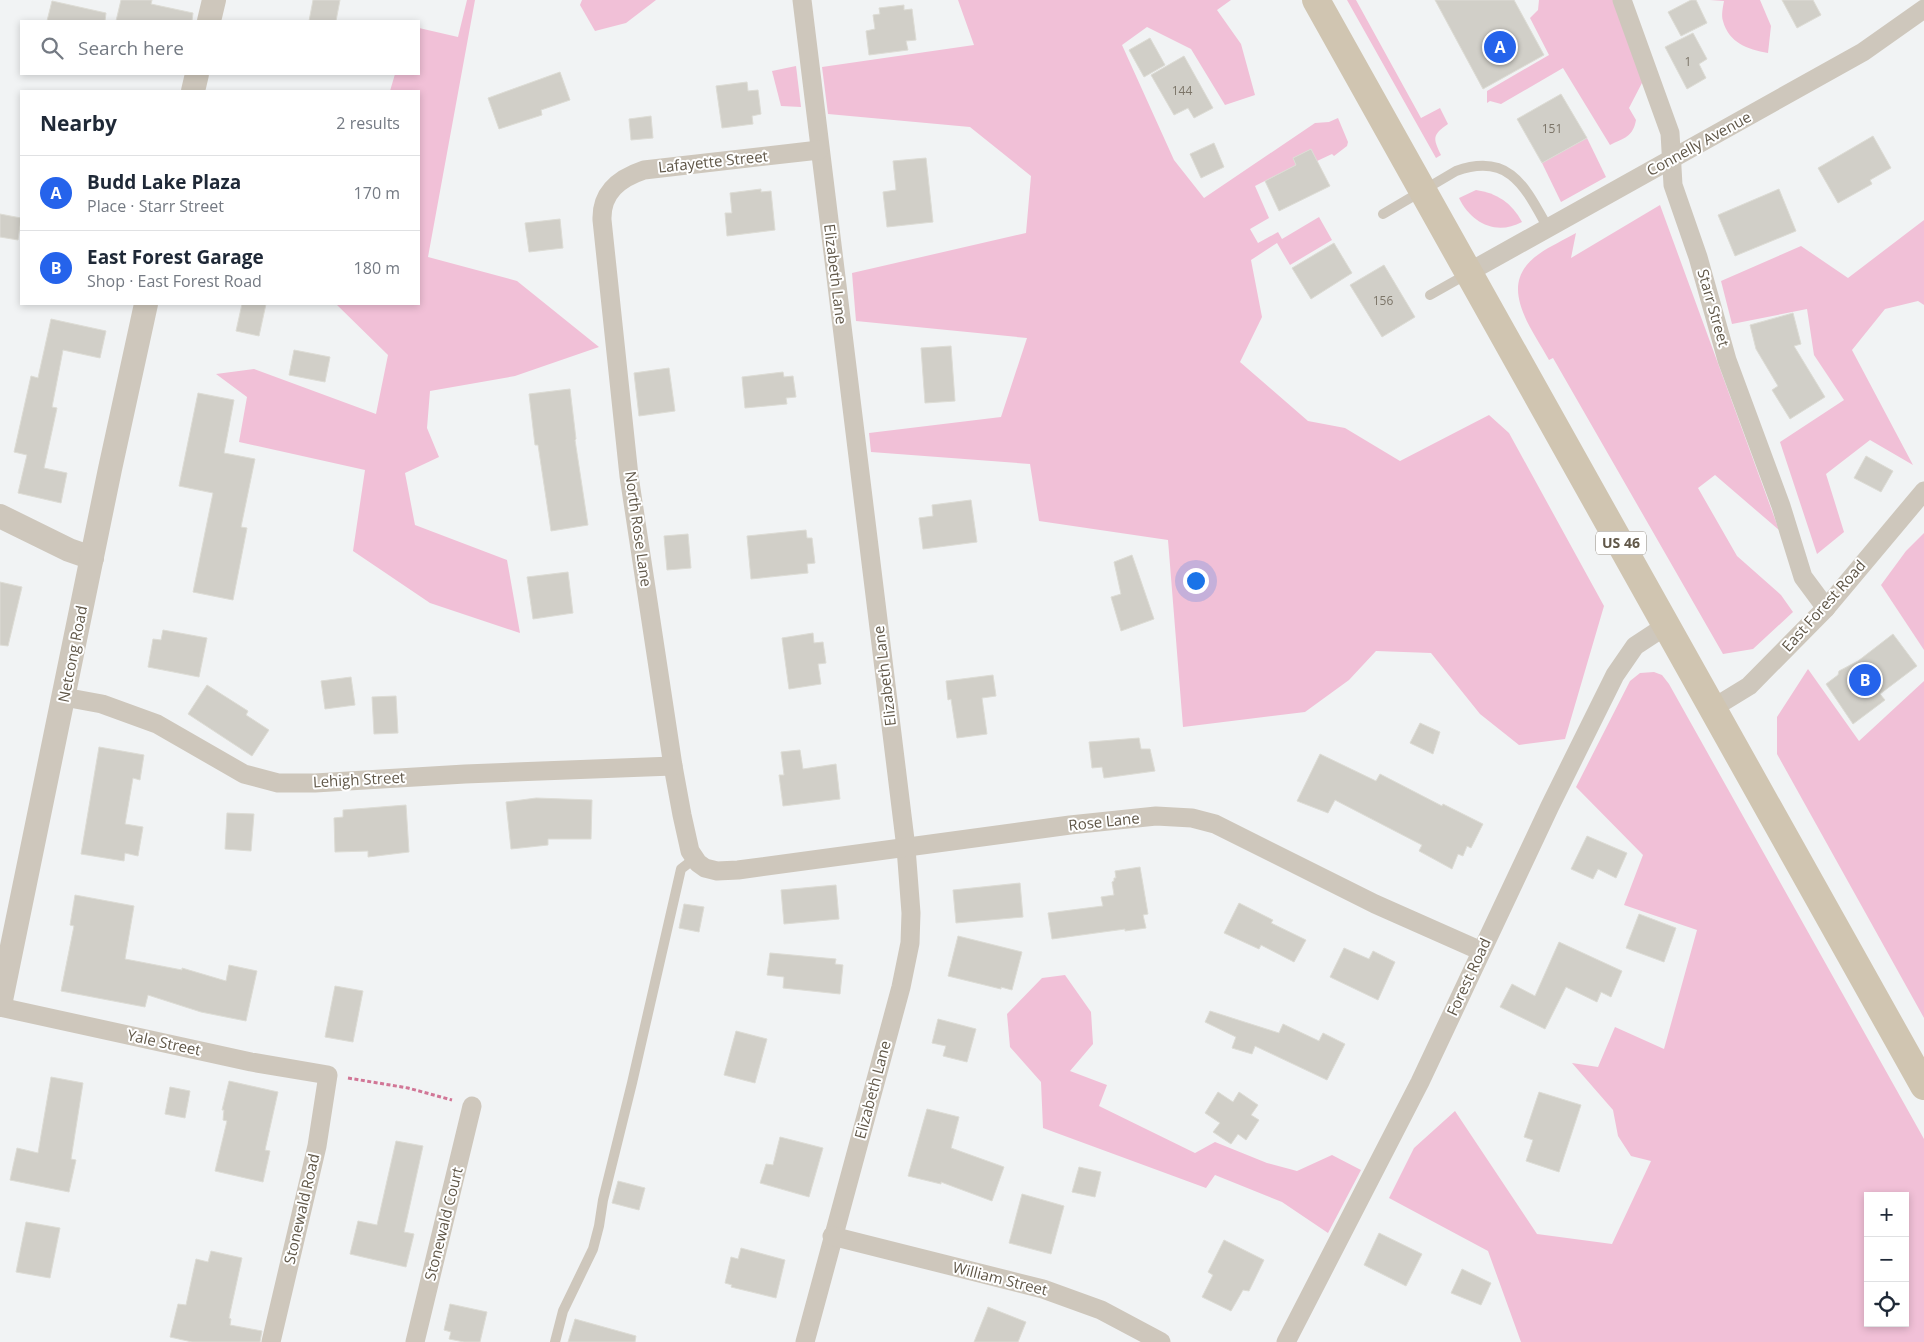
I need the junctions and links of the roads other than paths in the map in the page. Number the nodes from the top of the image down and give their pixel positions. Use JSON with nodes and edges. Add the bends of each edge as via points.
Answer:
{"nodes":[{"id":1,"x":214,"y":0,"type":"edge"},
{"id":2,"x":802,"y":0,"type":"edge"},
{"id":3,"x":1316,"y":0,"type":"edge"},
{"id":4,"x":1622,"y":0,"type":"edge"},
{"id":5,"x":1924,"y":8,"type":"edge"},
{"id":6,"x":209,"y":20,"type":"edge"},
{"id":7,"x":197,"y":75,"type":"edge"},
{"id":8,"x":193,"y":90,"type":"edge"},
{"id":9,"x":819,"y":150,"type":"junction"},
{"id":10,"x":1671,"y":160,"type":"junction"},
{"id":11,"x":612,"y":187,"type":"joint"},
{"id":12,"x":1423,"y":190,"type":"junction"},
{"id":13,"x":1383,"y":214,"type":"dead end"},
{"id":14,"x":1548,"y":228,"type":"junction"},
{"id":15,"x":1469,"y":272,"type":"junction"},
{"id":16,"x":1430,"y":295,"type":"dead end"},
{"id":17,"x":146,"y":305,"type":"edge"},
{"id":18,"x":1924,"y":491,"type":"edge"},
{"id":19,"x":0,"y":516,"type":"edge"},
{"id":20,"x":92,"y":558,"type":"junction"},
{"id":21,"x":1826,"y":608,"type":"junction"},
{"id":22,"x":1667,"y":625,"type":"junction"},
{"id":23,"x":64,"y":697,"type":"junction"},
{"id":24,"x":1713,"y":708,"type":"junction"},
{"id":25,"x":673,"y":766,"type":"junction"},
{"id":26,"x":906,"y":848,"type":"junction"},
{"id":27,"x":698,"y":863,"type":"junction"},
{"id":28,"x":1481,"y":951,"type":"junction"},
{"id":29,"x":0,"y":1006,"type":"edge"},
{"id":30,"x":328,"y":1075,"type":"joint"},
{"id":31,"x":1924,"y":1086,"type":"edge"},
{"id":32,"x":472,"y":1106,"type":"road end"},
{"id":33,"x":832,"y":1236,"type":"junction"},
{"id":34,"x":271,"y":1342,"type":"edge"},
{"id":35,"x":415,"y":1342,"type":"edge"},
{"id":36,"x":554,"y":1342,"type":"edge"},
{"id":37,"x":805,"y":1342,"type":"edge"},
{"id":38,"x":1161,"y":1342,"type":"edge"},
{"id":39,"x":1286,"y":1342,"type":"edge"}],
"edges":[{"from":1,"to":6,"type":"street"},
{"from":2,"to":9,"type":"street","name":"Elizabeth Lane"},
{"from":3,"to":12,"type":"main road","number":"US 46"},
{"from":4,"to":10,"type":"street","name":"Starr Street","via":[[1670,133]]},
{"from":5,"to":10,"type":"street","name":"Connelly Avenue","via":[[1863,52]]},
{"from":7,"to":8,"type":"street"},
{"from":9,"to":11,"type":"street","name":"Lafayette Street","via":[[644,170]]},
{"from":9,"to":26,"type":"street","name":"Elizabeth Lane"},
{"from":10,"to":14,"type":"street","name":"Connelly Avenue"},
{"from":10,"to":21,"type":"street","name":"Starr Street","via":[[1673,185],[1698,256],[1727,360],[1781,506],[1803,577]]},
{"from":11,"to":25,"type":"street","name":"North Rose Lane","via":[[604,203],[602,220],[629,476]]},
{"from":12,"to":13,"type":"lane"},
{"from":12,"to":14,"type":"lane","via":[[1463,168],[1494,166],[1505,170],[1523,186]]},
{"from":12,"to":15,"type":"main road","number":"US 46"},
{"from":14,"to":15,"type":"street","name":"Connelly Avenue"},
{"from":15,"to":16,"type":"lane"},
{"from":15,"to":22,"type":"main road","number":"US 46"},
{"from":17,"to":20,"type":"street","name":"Netcong Road"},
{"from":18,"to":21,"type":"street","name":"East Forest Road"},
{"from":19,"to":20,"type":"street"},
{"from":20,"to":23,"type":"street","name":"Netcong Road"},
{"from":21,"to":24,"type":"street","name":"East Forest Road","via":[[1749,686]]},
{"from":22,"to":24,"type":"main road","number":"US 46"},
{"from":22,"to":28,"type":"street","name":"Forest Road","via":[[1635,646],[1615,675]]},
{"from":23,"to":25,"type":"street","name":"Lehigh Street","via":[[102,704],[157,724],[244,774],[278,783]]},
{"from":23,"to":29,"type":"street","name":"Netcong Road"},
{"from":24,"to":31,"type":"main road","number":"US 46"},
{"from":25,"to":27,"type":"street","name":"North Rose Lane","via":[[690,850]]},
{"from":26,"to":27,"type":"street","name":"Rose Lane","via":[[738,870],[717,871]]},
{"from":26,"to":28,"type":"street","name":"Rose Lane","via":[[1156,816],[1192,818],[1215,824],[1375,904]]},
{"from":26,"to":33,"type":"street","name":"Elizabeth Lane","via":[[910,943],[901,987]]},
{"from":27,"to":36,"type":"lane","via":[[681,869],[592,1249],[563,1311]]},
{"from":28,"to":39,"type":"street","name":"Forest Road","via":[[1420,1082]]},
{"from":29,"to":30,"type":"street","name":"Yale Street","via":[[251,1062]]},
{"from":30,"to":34,"type":"street","name":"Stonewald Road","via":[[317,1146]]},
{"from":32,"to":35,"type":"street","name":"Stonewald Court"},
{"from":33,"to":37,"type":"street","name":"Elizabeth Lane"},
{"from":33,"to":38,"type":"street","name":"William Street","via":[[1052,1292],[1101,1310]]}]}
